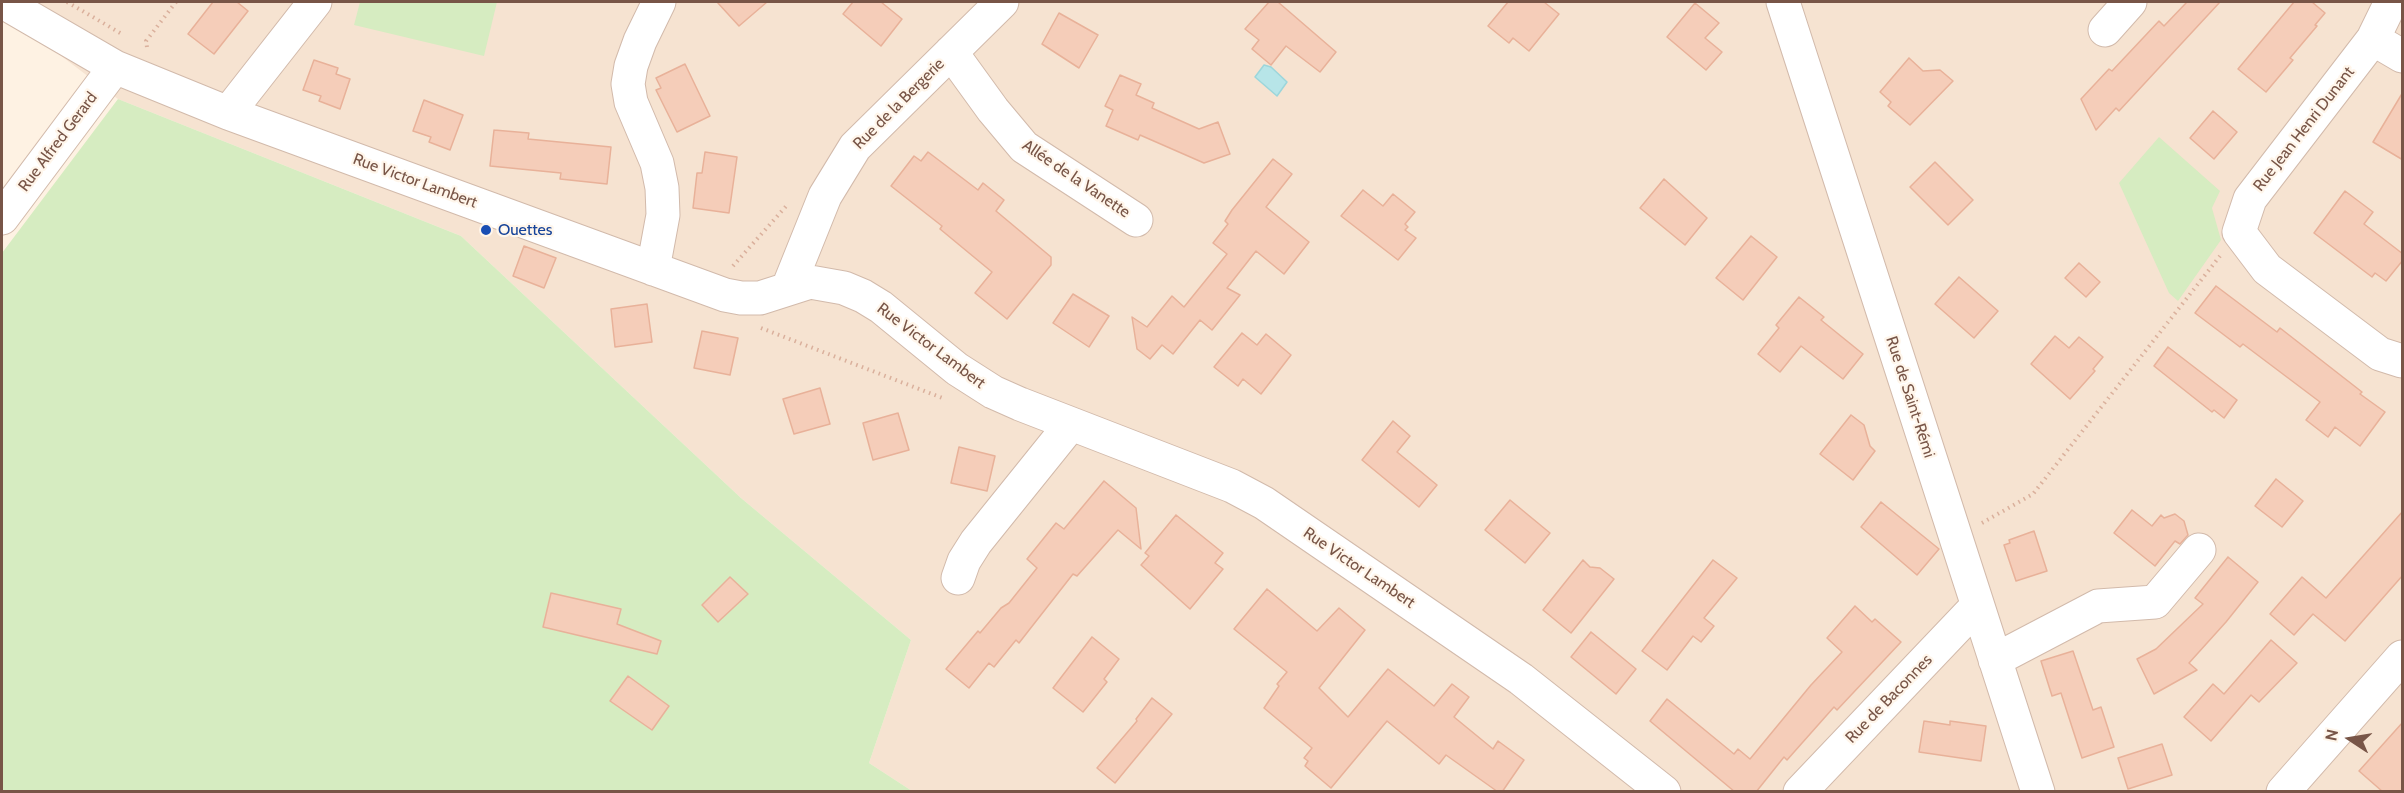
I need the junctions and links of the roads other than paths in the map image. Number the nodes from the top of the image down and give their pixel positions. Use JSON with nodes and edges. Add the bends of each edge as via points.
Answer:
{"nodes":[{"id":1,"x":3,"y":2,"type":"edge"},
{"id":2,"x":315,"y":2,"type":"edge"},
{"id":3,"x":659,"y":2,"type":"edge"},
{"id":4,"x":1002,"y":2,"type":"edge"},
{"id":5,"x":1783,"y":2,"type":"edge"},
{"id":6,"x":2130,"y":2,"type":"edge"},
{"id":7,"x":2391,"y":2,"type":"edge"},
{"id":8,"x":2105,"y":30,"type":"dead end"},
{"id":9,"x":2373,"y":39,"type":"junction"},
{"id":10,"x":951,"y":52,"type":"junction"},
{"id":11,"x":2403,"y":56,"type":"edge"},
{"id":12,"x":115,"y":67,"type":"junction"},
{"id":13,"x":228,"y":113,"type":"junction"},
{"id":14,"x":2,"y":218,"type":"edge"},
{"id":15,"x":1136,"y":220,"type":"dead end"},
{"id":16,"x":653,"y":269,"type":"junction"},
{"id":17,"x":788,"y":288,"type":"junction"},
{"id":18,"x":2403,"y":361,"type":"edge"},
{"id":19,"x":1071,"y":424,"type":"junction"},
{"id":20,"x":2199,"y":550,"type":"dead end"},
{"id":21,"x":957,"y":578,"type":"dead end"},
{"id":22,"x":1977,"y":606,"type":"junction"},
{"id":23,"x":2403,"y":657,"type":"edge"},
{"id":24,"x":1995,"y":660,"type":"junction"},
{"id":25,"x":1664,"y":792,"type":"edge"},
{"id":26,"x":1800,"y":792,"type":"edge"},
{"id":27,"x":2038,"y":792,"type":"edge"},
{"id":28,"x":2283,"y":792,"type":"edge"}],
"edges":[{"from":1,"to":12,"type":"street","name":"Rue Victor Lambert"},
{"from":2,"to":13,"type":"street"},
{"from":3,"to":16,"type":"street","via":[[640,41],[628,84],[631,102],[657,163],[662,188],[663,215]]},
{"from":4,"to":10,"type":"street","name":"Rue de la Bergerie"},
{"from":5,"to":22,"type":"street","name":"Rue de Saint-Rémi"},
{"from":6,"to":8,"type":"street"},
{"from":7,"to":9,"type":"street","name":"Rue Jean Henri Dunant"},
{"from":9,"to":11,"type":"street"},
{"from":9,"to":18,"type":"street","name":"Rue Jean Henri Dunant","via":[[2250,199],[2239,232],[2267,269],[2380,354]]},
{"from":10,"to":15,"type":"street","name":"Allée de la Vanette","via":[[1024,147]]},
{"from":10,"to":17,"type":"street","name":"Rue de la Bergerie","via":[[855,147],[825,196]]},
{"from":12,"to":13,"type":"street","name":"Rue Victor Lambert"},
{"from":12,"to":14,"type":"street","name":"Rue Alfred Gerard"},
{"from":13,"to":16,"type":"street","name":"Rue Victor Lambert"},
{"from":16,"to":17,"type":"street","name":"Rue Victor Lambert","via":[[741,298],[760,298]]},
{"from":17,"to":19,"type":"street","name":"Rue Victor Lambert","via":[[810,282],[863,296],[977,383]]},
{"from":19,"to":21,"type":"street","via":[[976,542]]},
{"from":19,"to":25,"type":"street","name":"Rue Victor Lambert","via":[[1232,486],[1264,503],[1521,679]]},
{"from":20,"to":24,"type":"street","via":[[2155,602],[2098,606]]},
{"from":22,"to":24,"type":"street","name":"Rue de Saint-Rémi"},
{"from":22,"to":26,"type":"street","name":"Rue de Baconnes"},
{"from":23,"to":28,"type":"street"},
{"from":24,"to":27,"type":"street","name":"Rue de Saint-Rémi"}]}
